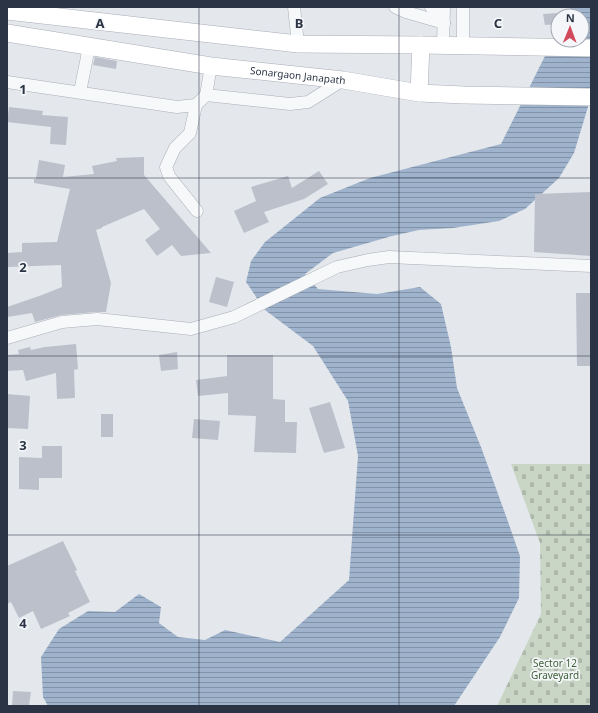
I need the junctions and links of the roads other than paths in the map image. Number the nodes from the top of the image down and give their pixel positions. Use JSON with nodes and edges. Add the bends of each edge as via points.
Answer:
{"nodes":[{"id":1,"x":294,"y":7,"type":"edge"},
{"id":2,"x":396,"y":7,"type":"edge"},
{"id":3,"x":431,"y":7,"type":"edge"},
{"id":4,"x":444,"y":7,"type":"edge"},
{"id":5,"x":463,"y":7,"type":"edge"},
{"id":6,"x":7,"y":11,"type":"edge"},
{"id":7,"x":444,"y":23,"type":"junction"},
{"id":8,"x":7,"y":33,"type":"edge"},
{"id":9,"x":298,"y":44,"type":"junction"},
{"id":10,"x":421,"y":45,"type":"junction"},
{"id":11,"x":443,"y":46,"type":"junction"},
{"id":12,"x":463,"y":46,"type":"junction"},
{"id":13,"x":88,"y":47,"type":"junction"},
{"id":14,"x":591,"y":48,"type":"edge"},
{"id":15,"x":211,"y":66,"type":"junction"},
{"id":16,"x":343,"y":80,"type":"junction"},
{"id":17,"x":7,"y":82,"type":"edge"},
{"id":18,"x":80,"y":92,"type":"junction"},
{"id":19,"x":418,"y":93,"type":"junction"},
{"id":20,"x":206,"y":94,"type":"junction"},
{"id":21,"x":591,"y":97,"type":"edge"},
{"id":22,"x":196,"y":105,"type":"junction"},
{"id":23,"x":197,"y":211,"type":"dead end"},
{"id":24,"x":591,"y":266,"type":"edge"},
{"id":25,"x":7,"y":338,"type":"edge"}],
"edges":[{"from":1,"to":9,"type":"street"},
{"from":2,"to":7,"type":"street"},
{"from":3,"to":7,"type":"street"},
{"from":4,"to":7,"type":"street"},
{"from":5,"to":12,"type":"street"},
{"from":6,"to":9,"type":"main road"},
{"from":7,"to":11,"type":"street"},
{"from":8,"to":13,"type":"main road","name":"Sonargaon Janapath"},
{"from":9,"to":10,"type":"main road"},
{"from":10,"to":11,"type":"main road"},
{"from":10,"to":19,"type":"main road"},
{"from":11,"to":12,"type":"main road"},
{"from":12,"to":14,"type":"main road"},
{"from":13,"to":15,"type":"main road","name":"Sonargaon Janapath"},
{"from":13,"to":18,"type":"street"},
{"from":15,"to":16,"type":"main road","name":"Sonargaon Janapath"},
{"from":15,"to":20,"type":"street"},
{"from":16,"to":19,"type":"main road","name":"Sonargaon Janapath"},
{"from":16,"to":20,"type":"street","via":[[308,102],[290,104]]},
{"from":17,"to":18,"type":"street"},
{"from":18,"to":22,"type":"street","via":[[177,107]]},
{"from":19,"to":21,"type":"main road","name":"Sonargaon Janapath"},
{"from":20,"to":22,"type":"street"},
{"from":22,"to":23,"type":"street","via":[[190,133],[175,148],[166,167],[169,176]]},
{"from":24,"to":25,"type":"street","via":[[389,257],[337,267],[234,317],[191,329],[97,319],[62,322]]}]}
